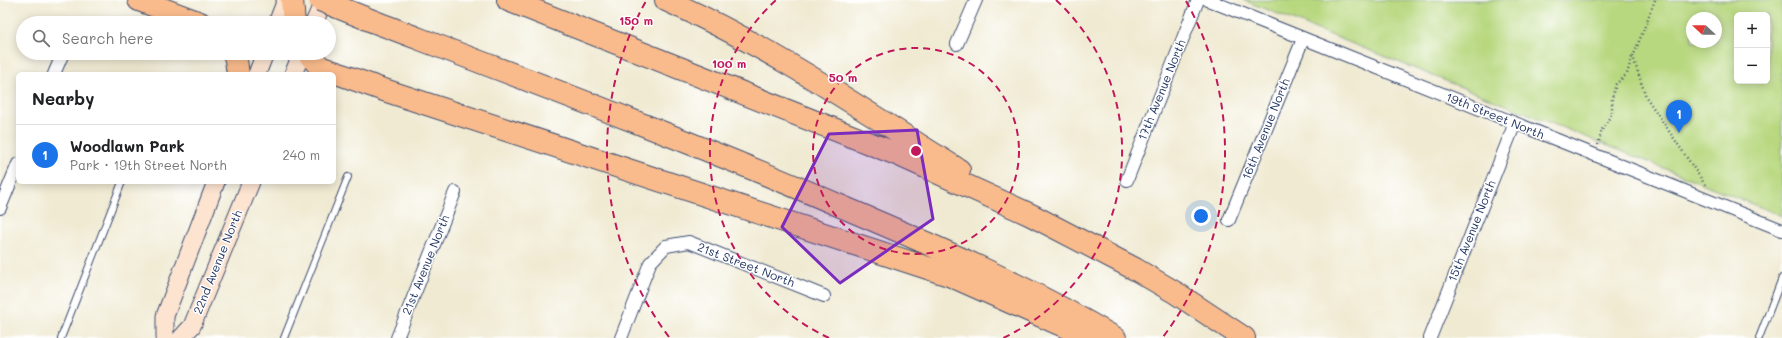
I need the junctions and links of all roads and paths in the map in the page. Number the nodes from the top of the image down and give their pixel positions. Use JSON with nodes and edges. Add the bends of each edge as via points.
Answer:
{"nodes":[{"id":1,"x":139,"y":0,"type":"edge"},
{"id":2,"x":286,"y":0,"type":"edge"},
{"id":3,"x":292,"y":0,"type":"edge"},
{"id":4,"x":320,"y":0,"type":"edge"},
{"id":5,"x":324,"y":0,"type":"edge"},
{"id":6,"x":508,"y":0,"type":"edge"},
{"id":7,"x":666,"y":0,"type":"edge"},
{"id":8,"x":976,"y":0,"type":"edge"},
{"id":9,"x":1198,"y":0,"type":"edge"},
{"id":10,"x":1208,"y":0,"type":"edge"},
{"id":11,"x":1655,"y":0,"type":"edge"},
{"id":12,"x":181,"y":16,"type":"edge"},
{"id":13,"x":280,"y":16,"type":"edge"},
{"id":14,"x":293,"y":16,"type":"edge"},
{"id":15,"x":317,"y":16,"type":"edge"},
{"id":16,"x":1302,"y":39,"type":"junction"},
{"id":17,"x":958,"y":44,"type":"dead end"},
{"id":18,"x":1633,"y":57,"type":"junction"},
{"id":19,"x":60,"y":60,"type":"edge"},
{"id":20,"x":236,"y":60,"type":"edge"},
{"id":21,"x":262,"y":60,"type":"edge"},
{"id":22,"x":299,"y":60,"type":"edge"},
{"id":23,"x":314,"y":60,"type":"edge"},
{"id":24,"x":55,"y":72,"type":"edge"},
{"id":25,"x":238,"y":72,"type":"edge"},
{"id":26,"x":258,"y":72,"type":"edge"},
{"id":27,"x":295,"y":72,"type":"edge"},
{"id":28,"x":334,"y":72,"type":"edge"},
{"id":29,"x":336,"y":73,"type":"edge"},
{"id":30,"x":336,"y":89,"type":"edge"},
{"id":31,"x":381,"y":89,"type":"junction"},
{"id":32,"x":1515,"y":124,"type":"junction"},
{"id":33,"x":1596,"y":156,"type":"junction"},
{"id":34,"x":16,"y":169,"type":"edge"},
{"id":35,"x":348,"y":177,"type":"dead end"},
{"id":36,"x":1127,"y":180,"type":"dead end"},
{"id":37,"x":121,"y":184,"type":"edge"},
{"id":38,"x":215,"y":184,"type":"edge"},
{"id":39,"x":250,"y":184,"type":"edge"},
{"id":40,"x":455,"y":192,"type":"dead end"},
{"id":41,"x":1707,"y":200,"type":"junction"},
{"id":42,"x":0,"y":208,"type":"edge"},
{"id":43,"x":1031,"y":215,"type":"junction"},
{"id":44,"x":1229,"y":220,"type":"dead end"},
{"id":45,"x":1782,"y":230,"type":"edge"},
{"id":46,"x":1782,"y":278,"type":"edge"},
{"id":47,"x":824,"y":296,"type":"dead end"},
{"id":48,"x":62,"y":338,"type":"edge"},
{"id":49,"x":165,"y":338,"type":"edge"},
{"id":50,"x":181,"y":338,"type":"edge"},
{"id":51,"x":284,"y":338,"type":"edge"},
{"id":52,"x":396,"y":338,"type":"edge"},
{"id":53,"x":620,"y":338,"type":"edge"},
{"id":54,"x":1091,"y":338,"type":"edge"},
{"id":55,"x":1115,"y":338,"type":"edge"},
{"id":56,"x":1244,"y":338,"type":"edge"},
{"id":57,"x":1430,"y":338,"type":"edge"},
{"id":58,"x":1759,"y":338,"type":"edge"}],
"edges":[{"from":1,"to":12,"type":"highway"},
{"from":2,"to":13,"type":"main road"},
{"from":3,"to":14,"type":"highway"},
{"from":4,"to":55,"type":"highway","bridge":true,"via":[[791,184],[1022,287]]},
{"from":5,"to":15,"type":"main road"},
{"from":6,"to":43,"type":"highway","via":[[899,156]]},
{"from":7,"to":43,"type":"highway","via":[[744,39],[812,78]]},
{"from":8,"to":17,"type":"street"},
{"from":9,"to":36,"type":"street","name":"17th Avenue North"},
{"from":10,"to":16,"type":"street","name":"19th Street North"},
{"from":11,"to":18,"type":"path"},
{"from":16,"to":32,"type":"street","name":"19th Street North"},
{"from":16,"to":44,"type":"street","name":"16th Avenue North"},
{"from":18,"to":33,"type":"path","via":[[1627,74],[1616,84],[1612,98],[1612,113],[1602,130]]},
{"from":18,"to":41,"type":"path","via":[[1646,97],[1706,185]]},
{"from":19,"to":24,"type":"street"},
{"from":20,"to":25,"type":"highway"},
{"from":21,"to":26,"type":"main road"},
{"from":22,"to":27,"type":"main road"},
{"from":23,"to":28,"type":"highway","via":[[320,67]]},
{"from":29,"to":31,"type":"highway"},
{"from":30,"to":31,"type":"highway"},
{"from":31,"to":54,"type":"highway","via":[[949,275]]},
{"from":32,"to":33,"type":"street","name":"19th Street North"},
{"from":32,"to":57,"type":"street","name":"15th Avenue North"},
{"from":33,"to":41,"type":"street","name":"19th Street North"},
{"from":34,"to":42,"type":"street"},
{"from":35,"to":51,"type":"lane"},
{"from":37,"to":48,"type":"lane"},
{"from":38,"to":49,"type":"main road","via":[[165,316]]},
{"from":39,"to":50,"type":"main road","name":"22nd Avenue North","via":[[192,326]]},
{"from":40,"to":52,"type":"street","name":"21st Avenue North"},
{"from":41,"to":45,"type":"street","name":"19th Street North"},
{"from":43,"to":56,"type":"highway","via":[[1135,268]]},
{"from":46,"to":58,"type":"lane"},
{"from":47,"to":53,"type":"street","name":"21st Street North","via":[[689,242],[666,246],[650,263]]}]}
